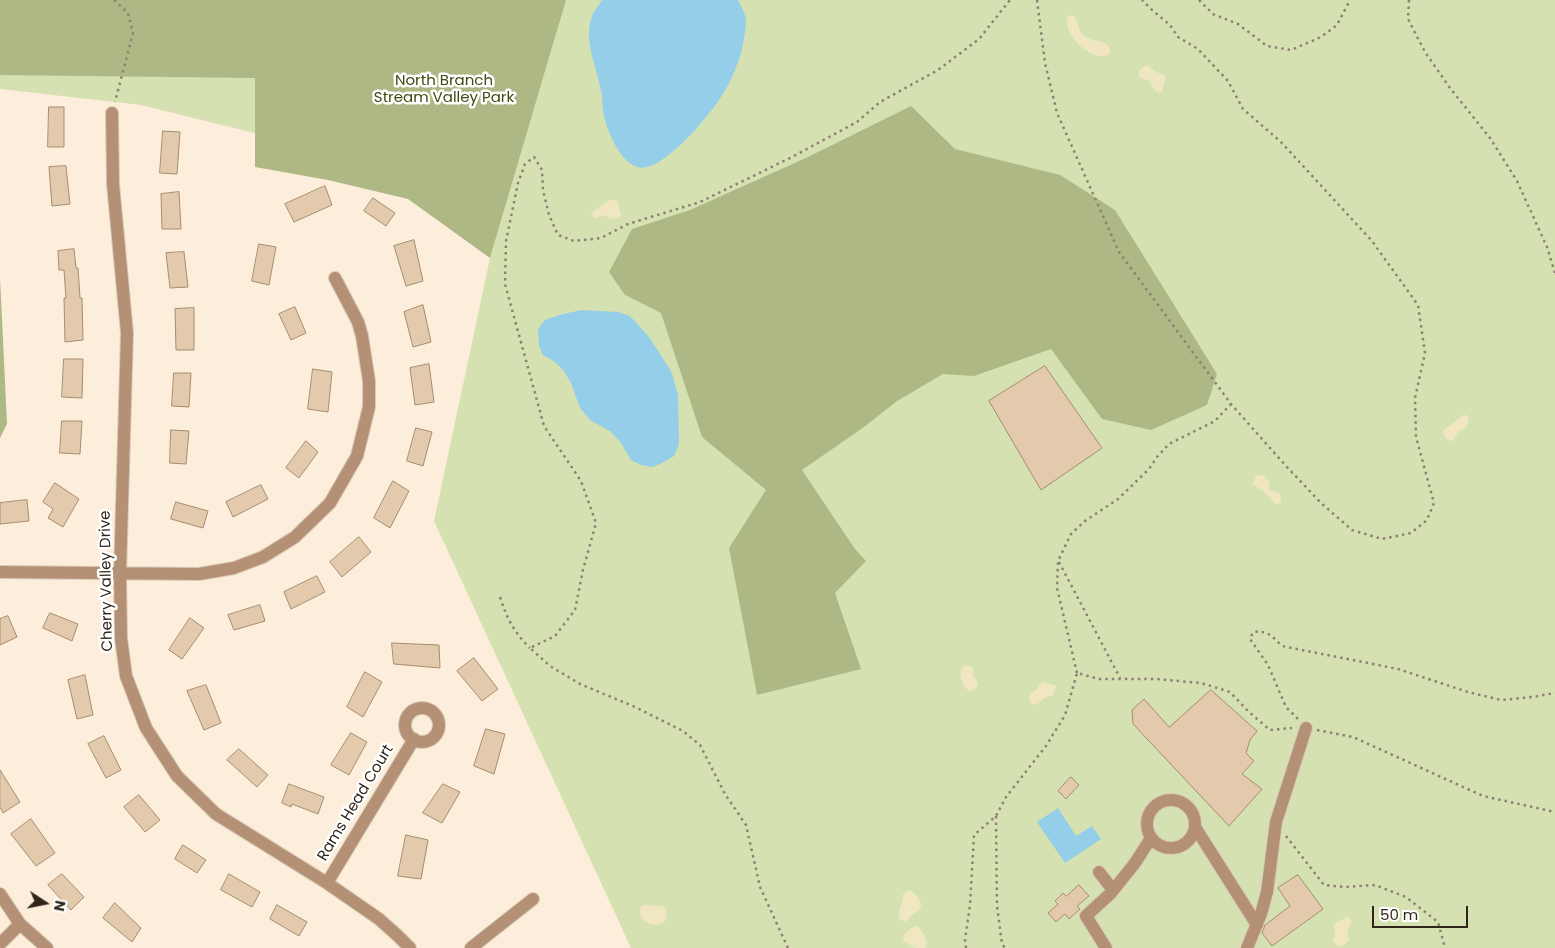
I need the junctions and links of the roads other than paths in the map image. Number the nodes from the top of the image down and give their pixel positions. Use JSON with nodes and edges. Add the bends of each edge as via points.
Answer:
{"nodes":[{"id":1,"x":112,"y":113,"type":"road end"},
{"id":2,"x":335,"y":278,"type":"dead end"},
{"id":3,"x":0,"y":572,"type":"edge"},
{"id":4,"x":120,"y":574,"type":"junction"},
{"id":5,"x":1306,"y":728,"type":"road end"},
{"id":6,"x":414,"y":739,"type":"dead end"},
{"id":7,"x":1195,"y":827,"type":"junction"},
{"id":8,"x":1151,"y":838,"type":"junction"},
{"id":9,"x":1099,"y":872,"type":"dead end"},
{"id":10,"x":327,"y":883,"type":"junction"},
{"id":11,"x":1114,"y":890,"type":"junction"},
{"id":12,"x":0,"y":894,"type":"edge"},
{"id":13,"x":533,"y":899,"type":"dead end"},
{"id":14,"x":20,"y":924,"type":"junction"},
{"id":15,"x":1257,"y":925,"type":"junction"},
{"id":16,"x":0,"y":944,"type":"edge"},
{"id":17,"x":47,"y":948,"type":"edge"},
{"id":18,"x":410,"y":948,"type":"edge"},
{"id":19,"x":471,"y":948,"type":"edge"},
{"id":20,"x":1106,"y":948,"type":"edge"},
{"id":21,"x":1247,"y":948,"type":"edge"}],
"edges":[{"from":1,"to":4,"type":"street","name":"Cherry Valley Drive","via":[[113,184],[127,333]]},
{"from":2,"to":4,"type":"street","via":[[362,336],[369,381],[369,407],[356,456],[330,503],[295,537],[263,557],[234,568],[199,574]]},
{"from":3,"to":4,"type":"street"},
{"from":4,"to":10,"type":"street","name":"Cherry Valley Drive","via":[[120,638],[126,676],[146,728],[177,776],[216,814]]},
{"from":5,"to":15,"type":"street","via":[[1276,822],[1267,892]]},
{"from":6,"to":10,"type":"street","name":"Rams Head Court"},
{"from":7,"to":8,"type":"street","via":[[1192,836],[1177,848],[1158,845]]},
{"from":7,"to":8,"type":"street","via":[[1195,818],[1183,802],[1165,800],[1156,804],[1146,820]]},
{"from":7,"to":15,"type":"street"},
{"from":8,"to":11,"type":"street"},
{"from":9,"to":11,"type":"street"},
{"from":10,"to":18,"type":"street","name":"Cherry Valley Drive","via":[[378,919]]},
{"from":11,"to":20,"type":"street","via":[[1086,916]]},
{"from":12,"to":14,"type":"street"},
{"from":13,"to":19,"type":"street"},
{"from":14,"to":16,"type":"street"},
{"from":14,"to":17,"type":"street"},
{"from":15,"to":21,"type":"street"}]}
